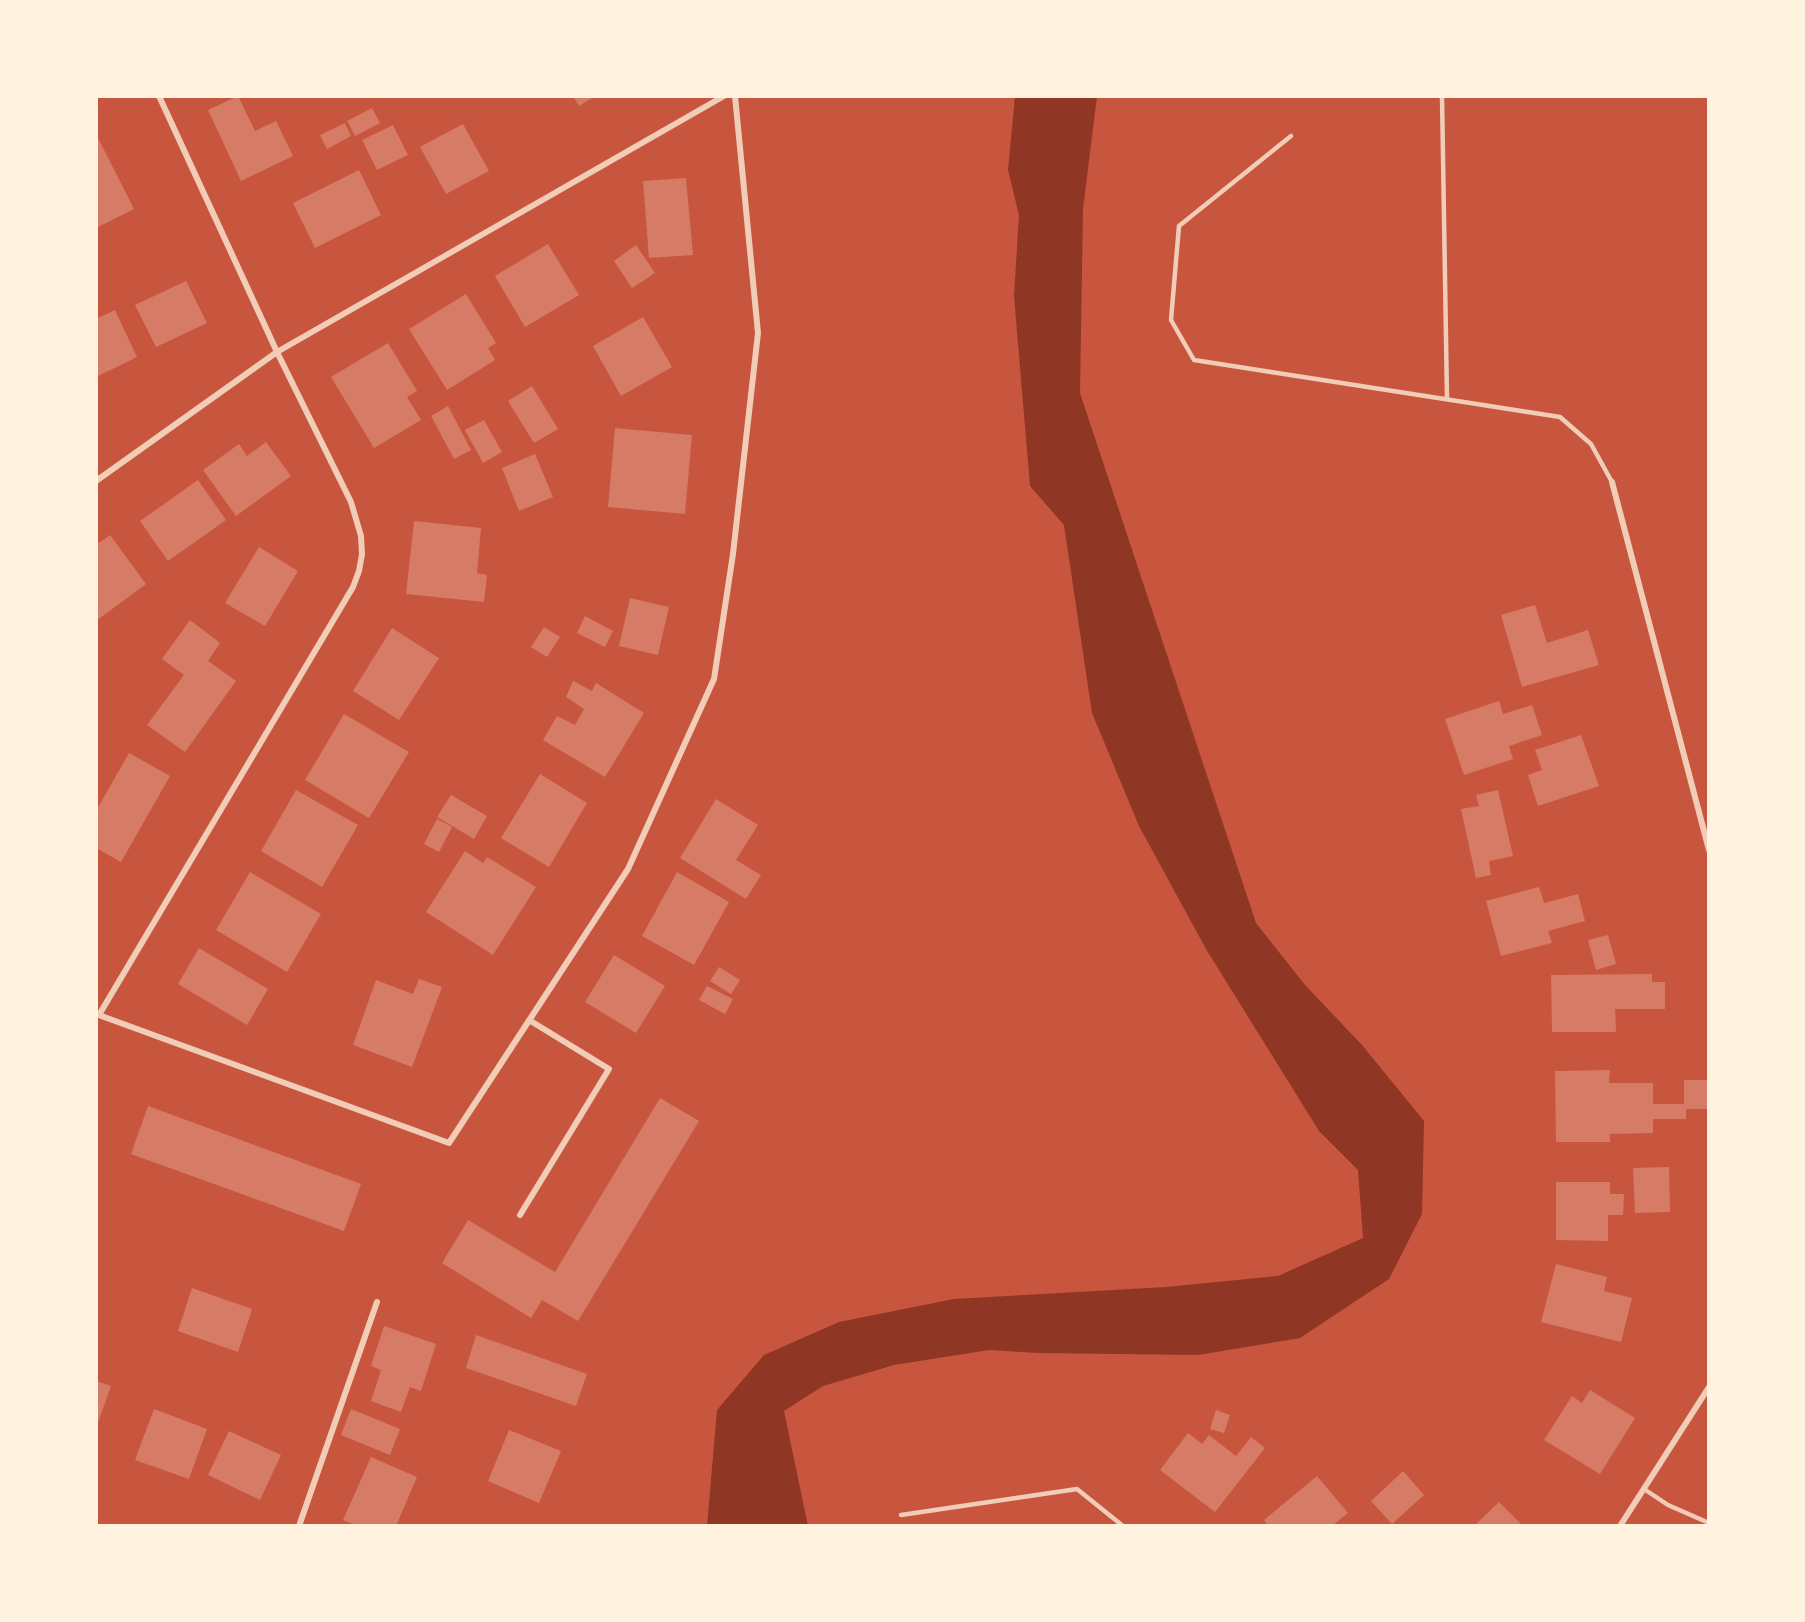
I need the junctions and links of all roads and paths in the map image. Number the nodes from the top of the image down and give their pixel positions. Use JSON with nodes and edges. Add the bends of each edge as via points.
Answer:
{"nodes":[{"id":1,"x":159,"y":96,"type":"edge"},
{"id":2,"x":724,"y":96,"type":"edge"},
{"id":3,"x":735,"y":96,"type":"edge"},
{"id":4,"x":1442,"y":96,"type":"edge"},
{"id":5,"x":1291,"y":136,"type":"dead end"},
{"id":6,"x":277,"y":352,"type":"junction"},
{"id":7,"x":1447,"y":399,"type":"junction"},
{"id":8,"x":96,"y":481,"type":"edge"},
{"id":9,"x":1612,"y":482,"type":"joint"},
{"id":10,"x":1709,"y":850,"type":"edge"},
{"id":11,"x":98,"y":1015,"type":"edge"},
{"id":12,"x":529,"y":1020,"type":"junction"},
{"id":13,"x":520,"y":1215,"type":"dead end"},
{"id":14,"x":377,"y":1302,"type":"dead end"},
{"id":15,"x":1709,"y":1388,"type":"edge"},
{"id":16,"x":1644,"y":1489,"type":"junction"},
{"id":17,"x":901,"y":1515,"type":"dead end"},
{"id":18,"x":1709,"y":1523,"type":"edge"},
{"id":19,"x":299,"y":1526,"type":"edge"},
{"id":20,"x":1123,"y":1526,"type":"edge"},
{"id":21,"x":1620,"y":1526,"type":"edge"}],
"edges":[{"from":1,"to":6,"type":"street"},
{"from":2,"to":6,"type":"street"},
{"from":3,"to":12,"type":"street","via":[[758,333],[733,554],[714,679],[628,869]]},
{"from":4,"to":7,"type":"lane"},
{"from":5,"to":7,"type":"lane","via":[[1179,226],[1171,320],[1194,360]]},
{"from":6,"to":8,"type":"street"},
{"from":6,"to":11,"type":"street","via":[[358,519],[362,536],[359,571]]},
{"from":7,"to":9,"type":"lane","via":[[1560,417],[1591,444]]},
{"from":9,"to":10,"type":"street"},
{"from":11,"to":12,"type":"street","via":[[449,1143]]},
{"from":12,"to":13,"type":"street","via":[[609,1069]]},
{"from":14,"to":19,"type":"street"},
{"from":15,"to":16,"type":"street"},
{"from":16,"to":18,"type":"lane"},
{"from":16,"to":21,"type":"street"},
{"from":17,"to":20,"type":"lane","via":[[1077,1489]]}]}
